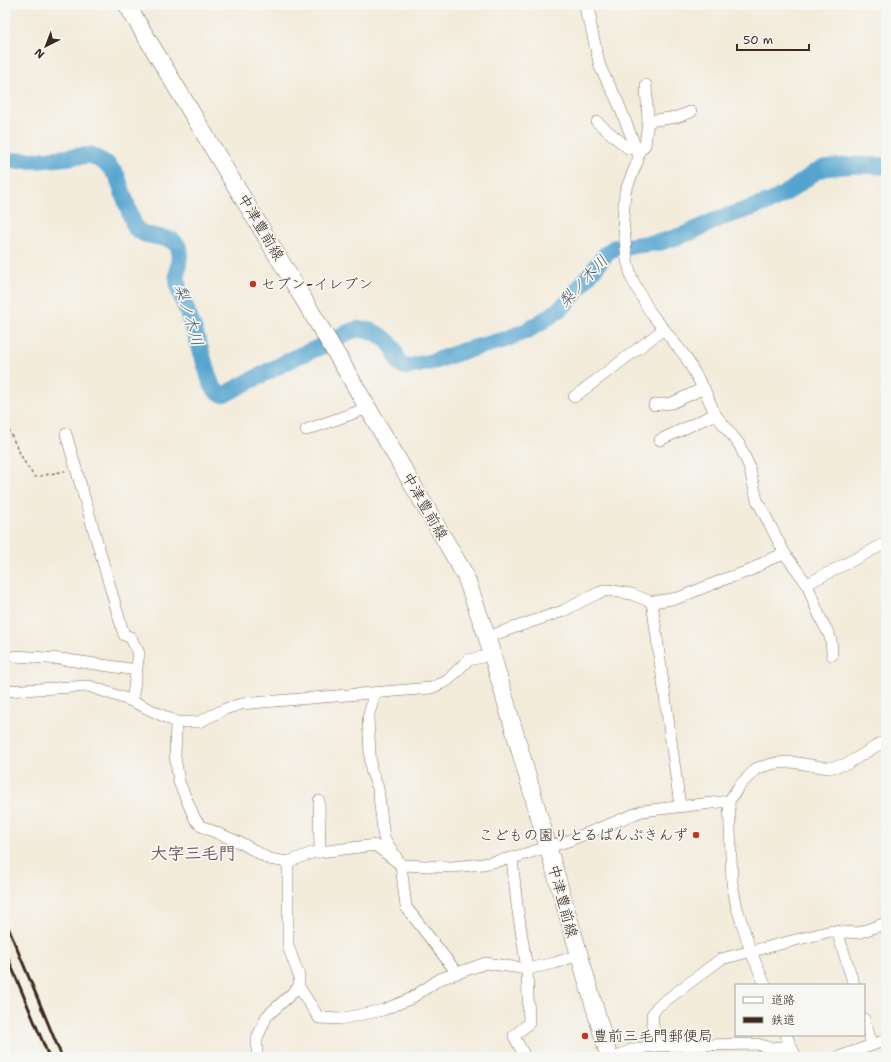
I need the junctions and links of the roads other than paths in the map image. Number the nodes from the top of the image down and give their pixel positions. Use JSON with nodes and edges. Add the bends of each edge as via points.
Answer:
{"nodes":[{"id":1,"x":128,"y":5,"type":"edge"},
{"id":2,"x":588,"y":12,"type":"edge"},
{"id":3,"x":646,"y":85,"type":"dead end"},
{"id":4,"x":691,"y":112,"type":"dead end"},
{"id":5,"x":648,"y":121,"type":"junction"},
{"id":6,"x":597,"y":122,"type":"dead end"},
{"id":7,"x":638,"y":151,"type":"junction"},
{"id":8,"x":664,"y":329,"type":"junction"},
{"id":9,"x":704,"y":388,"type":"junction"},
{"id":10,"x":574,"y":397,"type":"dead end"},
{"id":11,"x":654,"y":405,"type":"dead end"},
{"id":12,"x":368,"y":408,"type":"junction"},
{"id":13,"x":715,"y":414,"type":"junction"},
{"id":14,"x":306,"y":430,"type":"dead end"},
{"id":15,"x":66,"y":434,"type":"dead end"},
{"id":16,"x":660,"y":440,"type":"dead end"},
{"id":17,"x":886,"y":543,"type":"edge"},
{"id":18,"x":785,"y":554,"type":"junction"},
{"id":19,"x":807,"y":584,"type":"junction"},
{"id":20,"x":652,"y":602,"type":"junction"},
{"id":21,"x":487,"y":637,"type":"junction"},
{"id":22,"x":492,"y":655,"type":"junction"},
{"id":23,"x":832,"y":655,"type":"dead end"},
{"id":24,"x":15,"y":656,"type":"dead end"},
{"id":25,"x":137,"y":670,"type":"junction"},
{"id":26,"x":5,"y":691,"type":"edge"},
{"id":27,"x":375,"y":693,"type":"junction"},
{"id":28,"x":132,"y":701,"type":"junction"},
{"id":29,"x":176,"y":722,"type":"junction"},
{"id":30,"x":886,"y":740,"type":"edge"},
{"id":31,"x":320,"y":801,"type":"dead end"},
{"id":32,"x":729,"y":801,"type":"junction"},
{"id":33,"x":680,"y":806,"type":"junction"},
{"id":34,"x":549,"y":847,"type":"junction"},
{"id":35,"x":320,"y":852,"type":"junction"},
{"id":36,"x":512,"y":858,"type":"junction"},
{"id":37,"x":288,"y":862,"type":"junction"},
{"id":38,"x":402,"y":865,"type":"junction"},
{"id":39,"x":886,"y":923,"type":"edge"},
{"id":40,"x":837,"y":931,"type":"junction"},
{"id":41,"x":751,"y":952,"type":"junction"},
{"id":42,"x":578,"y":955,"type":"junction"},
{"id":43,"x":527,"y":969,"type":"junction"},
{"id":44,"x":457,"y":972,"type":"junction"},
{"id":45,"x":765,"y":984,"type":"edge"},
{"id":46,"x":854,"y":984,"type":"edge"},
{"id":47,"x":299,"y":987,"type":"junction"},
{"id":48,"x":865,"y":1021,"type":"edge"},
{"id":49,"x":786,"y":1036,"type":"edge"},
{"id":50,"x":886,"y":1040,"type":"edge"},
{"id":51,"x":872,"y":1044,"type":"junction"},
{"id":52,"x":655,"y":1046,"type":"junction"},
{"id":53,"x":790,"y":1046,"type":"junction"},
{"id":54,"x":257,"y":1057,"type":"edge"},
{"id":55,"x":526,"y":1057,"type":"edge"},
{"id":56,"x":609,"y":1057,"type":"edge"},
{"id":57,"x":617,"y":1057,"type":"edge"},
{"id":58,"x":796,"y":1057,"type":"edge"},
{"id":59,"x":839,"y":1057,"type":"edge"}],
"edges":[{"from":1,"to":12,"type":"main road","name":"中津豊前線"},
{"from":2,"to":7,"type":"street","via":[[600,68],[617,100]]},
{"from":3,"to":5,"type":"street"},
{"from":4,"to":5,"type":"street","via":[[677,117]]},
{"from":5,"to":7,"type":"street","via":[[644,145]]},
{"from":6,"to":7,"type":"street","via":[[628,148]]},
{"from":7,"to":8,"type":"street","via":[[638,160],[625,192],[623,220],[627,260],[632,279],[650,312]]},
{"from":8,"to":9,"type":"street","via":[[685,356]]},
{"from":8,"to":10,"type":"street"},
{"from":9,"to":11,"type":"street","via":[[672,403]]},
{"from":9,"to":13,"type":"street"},
{"from":12,"to":14,"type":"street"},
{"from":12,"to":21,"type":"main road","name":"中津豊前線","via":[[465,575]]},
{"from":13,"to":16,"type":"street"},
{"from":13,"to":18,"type":"street","via":[[739,444],[749,466],[757,500]]},
{"from":15,"to":25,"type":"street","via":[[124,635],[130,637],[139,653]]},
{"from":17,"to":19,"type":"street"},
{"from":18,"to":19,"type":"street"},
{"from":18,"to":20,"type":"street","via":[[695,592]]},
{"from":19,"to":23,"type":"street","via":[[820,618],[828,629]]},
{"from":20,"to":21,"type":"street","via":[[631,594],[608,590],[563,611]]},
{"from":20,"to":33,"type":"street"},
{"from":21,"to":22,"type":"main road","name":"中津豊前線"},
{"from":22,"to":27,"type":"street","via":[[468,660],[447,681],[431,688]]},
{"from":22,"to":34,"type":"main road","name":"中津豊前線"},
{"from":24,"to":25,"type":"street","via":[[61,659]]},
{"from":25,"to":28,"type":"street"},
{"from":26,"to":28,"type":"street","via":[[89,686]]},
{"from":27,"to":29,"type":"street","via":[[241,704],[199,722]]},
{"from":27,"to":38,"type":"street","via":[[368,718],[372,770],[378,788],[384,838]]},
{"from":28,"to":29,"type":"street"},
{"from":29,"to":37,"type":"street","via":[[175,756],[179,782],[194,819],[201,826],[244,844],[269,860]]},
{"from":30,"to":32,"type":"street","via":[[848,764],[828,768],[792,762],[757,768],[740,784]]},
{"from":31,"to":35,"type":"street"},
{"from":32,"to":33,"type":"street"},
{"from":32,"to":41,"type":"street","via":[[732,883]]},
{"from":33,"to":34,"type":"street","via":[[642,811]]},
{"from":34,"to":36,"type":"street"},
{"from":34,"to":42,"type":"main road","name":"中津豊前線"},
{"from":35,"to":37,"type":"street"},
{"from":35,"to":38,"type":"street","via":[[375,845]]},
{"from":36,"to":38,"type":"street","via":[[452,867]]},
{"from":36,"to":43,"type":"street"},
{"from":37,"to":47,"type":"street","via":[[288,946],[299,976]]},
{"from":38,"to":44,"type":"street","via":[[406,907]]},
{"from":39,"to":40,"type":"street","via":[[858,933]]},
{"from":40,"to":41,"type":"street"},
{"from":40,"to":46,"type":"street"},
{"from":41,"to":45,"type":"street"},
{"from":41,"to":52,"type":"street","via":[[721,959],[657,1007],[652,1015]]},
{"from":42,"to":43,"type":"street"},
{"from":42,"to":56,"type":"main road","name":"中津豊前線"},
{"from":43,"to":44,"type":"street","via":[[486,963]]},
{"from":43,"to":55,"type":"street","via":[[529,1023],[514,1036]]},
{"from":44,"to":47,"type":"street","via":[[440,979],[410,999],[383,1010],[340,1019],[319,1018]]},
{"from":47,"to":54,"type":"street","via":[[267,1016],[256,1038]]},
{"from":48,"to":51,"type":"street"},
{"from":49,"to":53,"type":"street"},
{"from":50,"to":51,"type":"street"},
{"from":51,"to":59,"type":"street"},
{"from":52,"to":53,"type":"street"},
{"from":52,"to":57,"type":"street","via":[[631,1050]]},
{"from":53,"to":58,"type":"street"}]}
